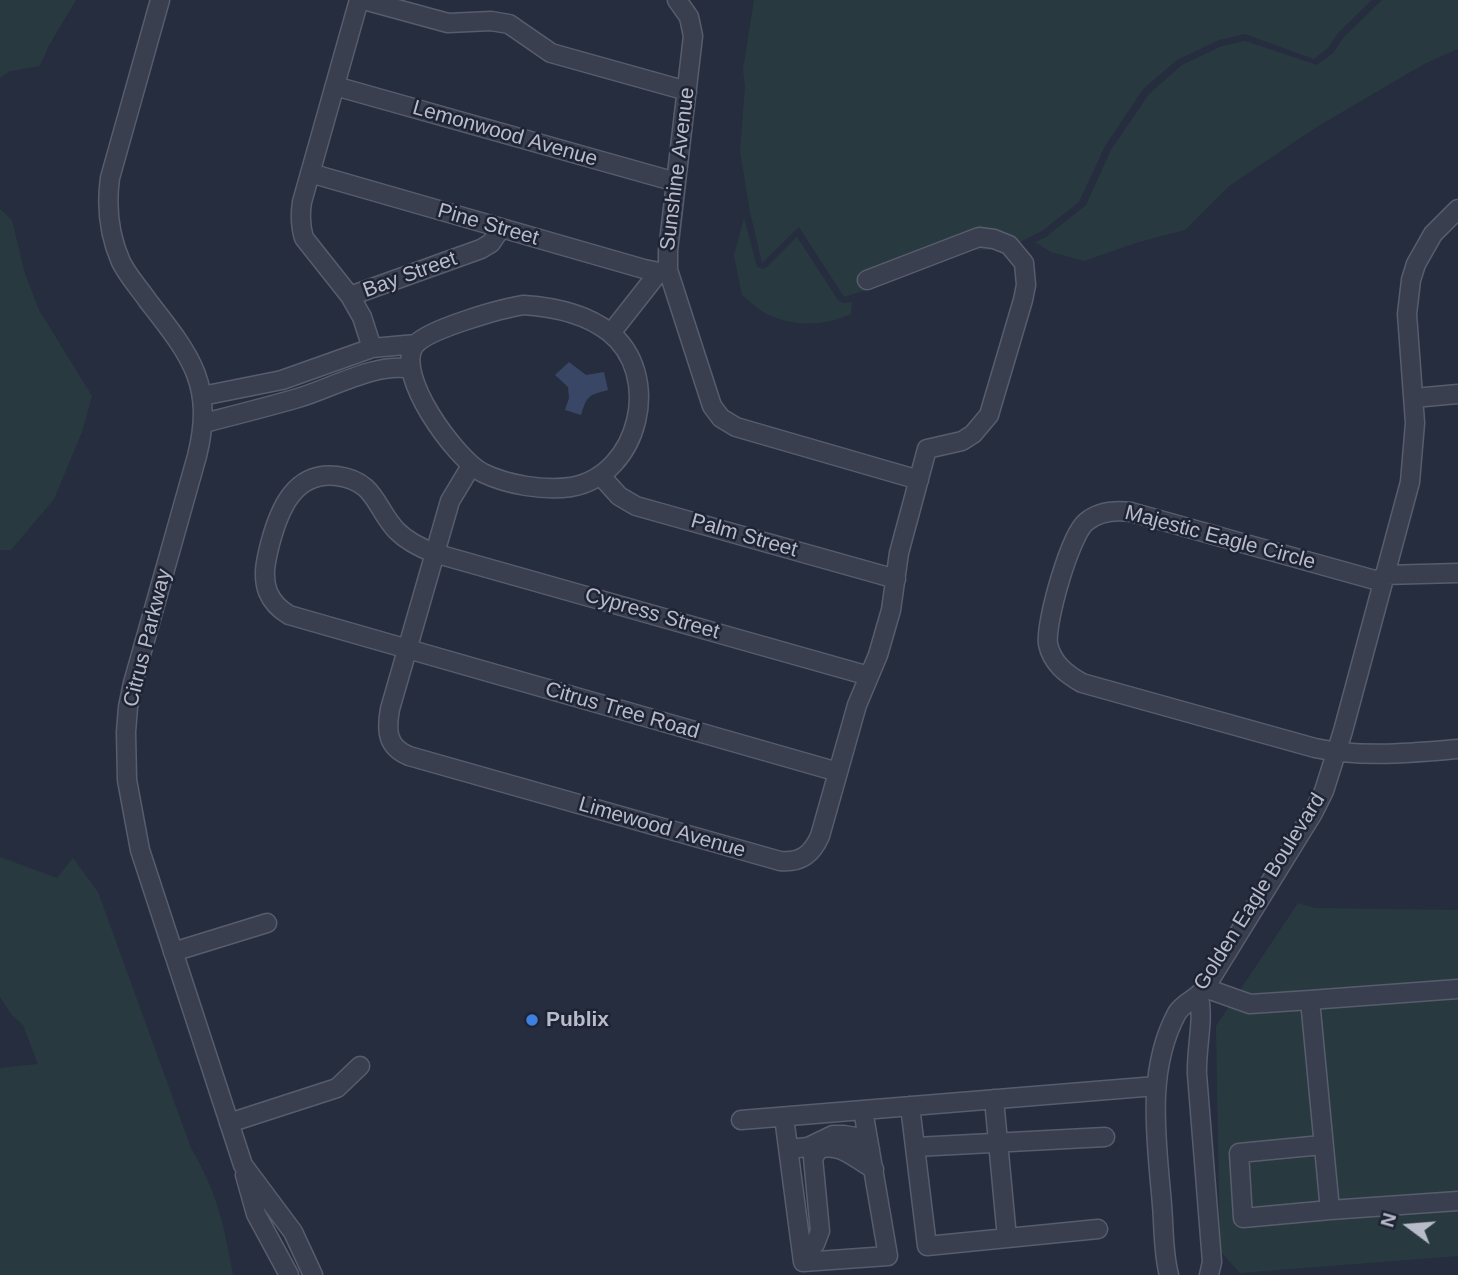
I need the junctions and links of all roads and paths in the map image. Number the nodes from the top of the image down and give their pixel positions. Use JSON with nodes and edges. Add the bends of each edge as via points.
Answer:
{"nodes":[{"id":1,"x":160,"y":0,"type":"edge"},
{"id":2,"x":362,"y":0,"type":"edge"},
{"id":3,"x":677,"y":0,"type":"edge"},
{"id":4,"x":335,"y":86,"type":"junction"},
{"id":5,"x":687,"y":91,"type":"junction"},
{"id":6,"x":310,"y":173,"type":"junction"},
{"id":7,"x":676,"y":182,"type":"junction"},
{"id":8,"x":1458,"y":209,"type":"edge"},
{"id":9,"x":501,"y":228,"type":"junction"},
{"id":10,"x":663,"y":271,"type":"junction"},
{"id":11,"x":867,"y":279,"type":"dead end"},
{"id":12,"x":350,"y":296,"type":"junction"},
{"id":13,"x":611,"y":333,"type":"junction"},
{"id":14,"x":416,"y":344,"type":"junction"},
{"id":15,"x":372,"y":348,"type":"junction"},
{"id":16,"x":411,"y":369,"type":"junction"},
{"id":17,"x":295,"y":376,"type":"junction"},
{"id":18,"x":1458,"y":394,"type":"edge"},
{"id":19,"x":202,"y":396,"type":"junction"},
{"id":20,"x":305,"y":396,"type":"junction"},
{"id":21,"x":1414,"y":398,"type":"junction"},
{"id":22,"x":204,"y":423,"type":"junction"},
{"id":23,"x":471,"y":466,"type":"junction"},
{"id":24,"x":601,"y":475,"type":"junction"},
{"id":25,"x":919,"y":481,"type":"junction"},
{"id":26,"x":434,"y":553,"type":"junction"},
{"id":27,"x":1458,"y":573,"type":"edge"},
{"id":28,"x":896,"y":579,"type":"junction"},
{"id":29,"x":1383,"y":579,"type":"junction"},
{"id":30,"x":407,"y":650,"type":"junction"},
{"id":31,"x":869,"y":676,"type":"junction"},
{"id":32,"x":1458,"y":749,"type":"edge"},
{"id":33,"x":1336,"y":752,"type":"junction"},
{"id":34,"x":838,"y":772,"type":"junction"},
{"id":35,"x":267,"y":923,"type":"dead end"},
{"id":36,"x":173,"y":952,"type":"junction"},
{"id":37,"x":1458,"y":989,"type":"edge"},
{"id":38,"x":1202,"y":992,"type":"junction"},
{"id":39,"x":1310,"y":1000,"type":"junction"},
{"id":40,"x":360,"y":1066,"type":"dead end"},
{"id":41,"x":1156,"y":1086,"type":"junction"},
{"id":42,"x":994,"y":1099,"type":"junction"},
{"id":43,"x":911,"y":1106,"type":"junction"},
{"id":44,"x":863,"y":1110,"type":"junction"},
{"id":45,"x":784,"y":1116,"type":"junction"},
{"id":46,"x":741,"y":1120,"type":"dead end"},
{"id":47,"x":229,"y":1123,"type":"junction"},
{"id":48,"x":1105,"y":1137,"type":"dead end"},
{"id":49,"x":998,"y":1143,"type":"junction"},
{"id":50,"x":1322,"y":1145,"type":"junction"},
{"id":51,"x":916,"y":1147,"type":"junction"},
{"id":52,"x":789,"y":1149,"type":"junction"},
{"id":53,"x":870,"y":1149,"type":"junction"},
{"id":54,"x":243,"y":1165,"type":"junction"},
{"id":55,"x":874,"y":1169,"type":"junction"},
{"id":56,"x":1458,"y":1202,"type":"edge"},
{"id":57,"x":1330,"y":1210,"type":"junction"},
{"id":58,"x":1098,"y":1229,"type":"dead end"},
{"id":59,"x":293,"y":1232,"type":"junction"},
{"id":60,"x":1007,"y":1238,"type":"junction"},
{"id":61,"x":274,"y":1245,"type":"junction"},
{"id":62,"x":802,"y":1254,"type":"junction"},
{"id":63,"x":289,"y":1275,"type":"edge"},
{"id":64,"x":313,"y":1275,"type":"edge"},
{"id":65,"x":1169,"y":1275,"type":"edge"},
{"id":66,"x":1209,"y":1275,"type":"edge"}],
"edges":[{"from":1,"to":19,"type":"street","name":"Citrus Parkway","via":[[110,178],[110,228],[122,264],[190,358]]},
{"from":2,"to":4,"type":"street"},
{"from":2,"to":5,"type":"street","via":[[448,23],[491,20],[509,24],[551,53]]},
{"from":3,"to":5,"type":"street","name":"Sunshine Avenue","via":[[689,17],[693,36]]},
{"from":4,"to":6,"type":"street"},
{"from":4,"to":7,"type":"street","name":"Lemonwood Avenue"},
{"from":5,"to":7,"type":"street","name":"Sunshine Avenue"},
{"from":6,"to":9,"type":"street","name":"Pine Street"},
{"from":6,"to":12,"type":"street","via":[[301,227],[310,247]]},
{"from":7,"to":10,"type":"street","name":"Sunshine Avenue"},
{"from":8,"to":21,"type":"street","name":"Golden Eagle Boulevard","via":[[1433,234],[1416,264],[1408,298]]},
{"from":9,"to":10,"type":"street","name":"Pine Street"},
{"from":9,"to":12,"type":"street","name":"Bay Street","via":[[481,249]]},
{"from":10,"to":13,"type":"street"},
{"from":10,"to":25,"type":"street","name":"Sunshine Avenue","via":[[712,406],[721,418],[745,431]]},
{"from":11,"to":25,"type":"street","name":"Limewood Avenue","via":[[979,237],[1009,245],[1024,263],[1023,300],[989,415],[973,435],[927,449]]},
{"from":12,"to":15,"type":"street"},
{"from":13,"to":14,"type":"street","via":[[570,313],[524,305],[496,310]]},
{"from":13,"to":24,"type":"street","via":[[636,374],[639,409],[621,455]]},
{"from":14,"to":15,"type":"street"},
{"from":14,"to":16,"type":"street"},
{"from":15,"to":17,"type":"street"},
{"from":16,"to":20,"type":"street","via":[[379,369]]},
{"from":16,"to":23,"type":"street","via":[[439,428]]},
{"from":17,"to":19,"type":"street"},
{"from":17,"to":20,"type":"street"},
{"from":18,"to":21,"type":"street"},
{"from":19,"to":22,"type":"street","name":"Citrus Parkway"},
{"from":20,"to":22,"type":"street"},
{"from":21,"to":29,"type":"street","name":"Golden Eagle Boulevard","via":[[1410,482]]},
{"from":22,"to":36,"type":"street","name":"Citrus Parkway","via":[[133,683],[126,732],[134,827]]},
{"from":23,"to":24,"type":"street","via":[[497,478],[541,488],[585,484]]},
{"from":23,"to":26,"type":"street","name":"Limewood Avenue","via":[[450,501]]},
{"from":24,"to":28,"type":"street","name":"Palm Street","via":[[619,496],[636,506]]},
{"from":25,"to":28,"type":"street","name":"Limewood Avenue"},
{"from":26,"to":30,"type":"street","name":"Limewood Avenue"},
{"from":26,"to":30,"type":"street","name":"Cypress Street","via":[[395,529],[365,486],[334,476],[312,479],[293,491],[280,510],[266,557],[270,598],[282,611]]},
{"from":26,"to":31,"type":"street","name":"Cypress Street"},
{"from":27,"to":29,"type":"street","name":"Majestic Eagle Circle"},
{"from":28,"to":31,"type":"street","name":"Limewood Avenue","via":[[885,633]]},
{"from":29,"to":33,"type":"street","name":"Golden Eagle Boulevard"},
{"from":29,"to":33,"type":"street","name":"Majestic Eagle Circle","via":[[1131,512],[1108,511],[1085,522],[1072,541],[1049,622],[1051,653],[1067,674],[1082,683]]},
{"from":30,"to":34,"type":"street","name":"Citrus Tree Road"},
{"from":30,"to":34,"type":"street","name":"Limewood Avenue","via":[[387,730],[394,747],[409,756],[787,862],[801,859],[817,844]]},
{"from":31,"to":34,"type":"street","name":"Limewood Avenue"},
{"from":32,"to":33,"type":"street","name":"Majestic Eagle Circle"},
{"from":33,"to":38,"type":"street","name":"Golden Eagle Boulevard","via":[[1313,813]]},
{"from":35,"to":36,"type":"street"},
{"from":36,"to":47,"type":"street","name":"Citrus Parkway"},
{"from":37,"to":39,"type":"street"},
{"from":38,"to":39,"type":"street","via":[[1250,1004]]},
{"from":38,"to":41,"type":"street","name":"Golden Eagle Boulevard","via":[[1177,1014]]},
{"from":38,"to":66,"type":"street","via":[[1197,1074],[1212,1262]]},
{"from":39,"to":50,"type":"street"},
{"from":40,"to":47,"type":"street","via":[[337,1088]]},
{"from":41,"to":42,"type":"street"},
{"from":41,"to":65,"type":"street","name":"Golden Eagle Boulevard","via":[[1155,1126]]},
{"from":42,"to":43,"type":"street"},
{"from":42,"to":49,"type":"street"},
{"from":43,"to":44,"type":"street"},
{"from":43,"to":51,"type":"street"},
{"from":44,"to":45,"type":"street"},
{"from":44,"to":53,"type":"street"},
{"from":45,"to":46,"type":"street"},
{"from":45,"to":52,"type":"street"},
{"from":47,"to":54,"type":"street","name":"Citrus Parkway"},
{"from":48,"to":49,"type":"street"},
{"from":49,"to":51,"type":"street"},
{"from":49,"to":60,"type":"street"},
{"from":50,"to":57,"type":"street"},
{"from":50,"to":57,"type":"street","via":[[1238,1153],[1244,1218]]},
{"from":51,"to":60,"type":"street","via":[[927,1246]]},
{"from":52,"to":53,"type":"street","via":[[844,1135],[856,1137]]},
{"from":52,"to":62,"type":"street"},
{"from":53,"to":55,"type":"street"},
{"from":54,"to":59,"type":"street","name":"Citrus Parkway"},
{"from":54,"to":61,"type":"street","via":[[251,1200]]},
{"from":55,"to":62,"type":"street","via":[[838,1147],[818,1149],[813,1158],[820,1231],[815,1244]]},
{"from":55,"to":62,"type":"street","via":[[888,1256],[803,1262]]},
{"from":56,"to":57,"type":"street"},
{"from":58,"to":60,"type":"street"},
{"from":59,"to":61,"type":"street"},
{"from":59,"to":64,"type":"street","name":"Citrus Parkway"},
{"from":61,"to":63,"type":"street"}]}
